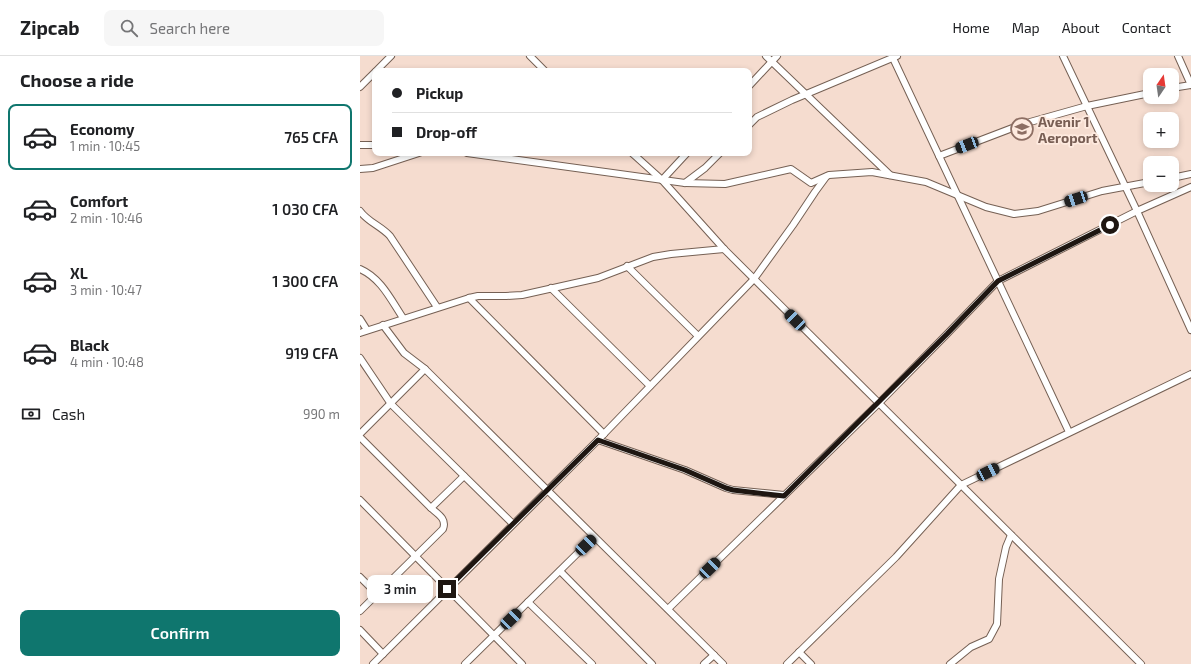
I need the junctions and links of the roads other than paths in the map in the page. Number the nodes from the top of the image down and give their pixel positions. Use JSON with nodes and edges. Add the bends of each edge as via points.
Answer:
{"nodes":[{"id":1,"x":391,"y":56,"type":"edge"},
{"id":2,"x":530,"y":56,"type":"edge"},
{"id":3,"x":766,"y":56,"type":"edge"},
{"id":4,"x":777,"y":56,"type":"edge"},
{"id":5,"x":1063,"y":56,"type":"edge"},
{"id":6,"x":1178,"y":56,"type":"edge"},
{"id":7,"x":894,"y":57,"type":"edge"},
{"id":8,"x":771,"y":62,"type":"junction"},
{"id":9,"x":380,"y":68,"type":"edge"},
{"id":10,"x":542,"y":68,"type":"edge"},
{"id":11,"x":372,"y":76,"type":"edge"},
{"id":12,"x":752,"y":83,"type":"edge"},
{"id":13,"x":1191,"y":85,"type":"edge"},
{"id":14,"x":360,"y":87,"type":"edge"},
{"id":15,"x":1179,"y":87,"type":"edge"},
{"id":16,"x":1143,"y":94,"type":"edge"},
{"id":17,"x":805,"y":95,"type":"junction"},
{"id":18,"x":1087,"y":106,"type":"junction"},
{"id":19,"x":752,"y":122,"type":"edge"},
{"id":20,"x":360,"y":145,"type":"edge"},
{"id":21,"x":372,"y":145,"type":"edge"},
{"id":22,"x":410,"y":156,"type":"edge"},
{"id":23,"x":489,"y":156,"type":"edge"},
{"id":24,"x":635,"y":156,"type":"edge"},
{"id":25,"x":684,"y":156,"type":"edge"},
{"id":26,"x":717,"y":156,"type":"edge"},
{"id":27,"x":939,"y":156,"type":"junction"},
{"id":28,"x":360,"y":170,"type":"edge"},
{"id":29,"x":1191,"y":174,"type":"edge"},
{"id":30,"x":829,"y":175,"type":"junction"},
{"id":31,"x":890,"y":175,"type":"junction"},
{"id":32,"x":1179,"y":177,"type":"edge"},
{"id":33,"x":662,"y":180,"type":"junction"},
{"id":34,"x":686,"y":183,"type":"junction"},
{"id":35,"x":1143,"y":183,"type":"edge"},
{"id":36,"x":1126,"y":187,"type":"junction"},
{"id":37,"x":1191,"y":187,"type":"edge"},
{"id":38,"x":959,"y":197,"type":"junction"},
{"id":39,"x":360,"y":211,"type":"edge"},
{"id":40,"x":1138,"y":211,"type":"junction"},
{"id":41,"x":724,"y":249,"type":"junction"},
{"id":42,"x":627,"y":266,"type":"junction"},
{"id":43,"x":360,"y":269,"type":"edge"},
{"id":44,"x":754,"y":278,"type":"junction"},
{"id":45,"x":998,"y":281,"type":"junction"},
{"id":46,"x":551,"y":288,"type":"junction"},
{"id":47,"x":469,"y":298,"type":"junction"},
{"id":48,"x":437,"y":307,"type":"junction"},
{"id":49,"x":403,"y":318,"type":"junction"},
{"id":50,"x":360,"y":319,"type":"edge"},
{"id":51,"x":383,"y":325,"type":"junction"},
{"id":52,"x":367,"y":330,"type":"junction"},
{"id":53,"x":1191,"y":330,"type":"edge"},
{"id":54,"x":360,"y":333,"type":"edge"},
{"id":55,"x":698,"y":336,"type":"junction"},
{"id":56,"x":360,"y":358,"type":"edge"},
{"id":57,"x":362,"y":366,"type":"edge"},
{"id":58,"x":425,"y":369,"type":"junction"},
{"id":59,"x":1191,"y":374,"type":"edge"},
{"id":60,"x":650,"y":386,"type":"junction"},
{"id":61,"x":879,"y":403,"type":"junction"},
{"id":62,"x":391,"y":404,"type":"junction"},
{"id":63,"x":1069,"y":432,"type":"junction"},
{"id":64,"x":604,"y":434,"type":"junction"},
{"id":65,"x":360,"y":435,"type":"edge"},
{"id":66,"x":598,"y":440,"type":"junction"},
{"id":67,"x":464,"y":476,"type":"junction"},
{"id":68,"x":961,"y":485,"type":"junction"},
{"id":69,"x":547,"y":490,"type":"junction"},
{"id":70,"x":784,"y":496,"type":"junction"},
{"id":71,"x":360,"y":500,"type":"edge"},
{"id":72,"x":431,"y":508,"type":"junction"},
{"id":73,"x":513,"y":524,"type":"junction"},
{"id":74,"x":1011,"y":535,"type":"junction"},
{"id":75,"x":594,"y":537,"type":"junction"},
{"id":76,"x":415,"y":556,"type":"junction"},
{"id":77,"x":560,"y":571,"type":"junction"},
{"id":78,"x":360,"y":577,"type":"edge"},
{"id":79,"x":447,"y":589,"type":"junction"},
{"id":80,"x":377,"y":594,"type":"junction"},
{"id":81,"x":528,"y":602,"type":"junction"},
{"id":82,"x":668,"y":609,"type":"junction"},
{"id":83,"x":360,"y":611,"type":"edge"},
{"id":84,"x":360,"y":630,"type":"edge"},
{"id":85,"x":494,"y":636,"type":"junction"},
{"id":86,"x":799,"y":652,"type":"junction"},
{"id":87,"x":383,"y":654,"type":"junction"},
{"id":88,"x":714,"y":655,"type":"junction"},
{"id":89,"x":373,"y":664,"type":"edge"},
{"id":90,"x":465,"y":664,"type":"edge"},
{"id":91,"x":522,"y":664,"type":"edge"},
{"id":92,"x":592,"y":664,"type":"edge"},
{"id":93,"x":652,"y":664,"type":"edge"},
{"id":94,"x":704,"y":664,"type":"edge"},
{"id":95,"x":723,"y":664,"type":"edge"},
{"id":96,"x":787,"y":664,"type":"edge"},
{"id":97,"x":811,"y":664,"type":"edge"},
{"id":98,"x":950,"y":664,"type":"edge"},
{"id":99,"x":1141,"y":664,"type":"edge"}],
"edges":[{"from":1,"to":9,"type":"street"},
{"from":2,"to":10,"type":"street"},
{"from":3,"to":8,"type":"street"},
{"from":4,"to":8,"type":"street"},
{"from":5,"to":18,"type":"street"},
{"from":6,"to":13,"type":"street"},
{"from":7,"to":17,"type":"street"},
{"from":7,"to":27,"type":"street"},
{"from":8,"to":12,"type":"street"},
{"from":8,"to":17,"type":"street"},
{"from":11,"to":14,"type":"street"},
{"from":13,"to":15,"type":"street"},
{"from":16,"to":18,"type":"street"},
{"from":17,"to":19,"type":"street","via":[[757,117]]},
{"from":17,"to":31,"type":"street"},
{"from":18,"to":27,"type":"street","via":[[1023,124]]},
{"from":18,"to":36,"type":"street"},
{"from":20,"to":21,"type":"street"},
{"from":22,"to":28,"type":"street"},
{"from":23,"to":33,"type":"street"},
{"from":24,"to":33,"type":"street"},
{"from":25,"to":33,"type":"street"},
{"from":26,"to":34,"type":"street"},
{"from":27,"to":38,"type":"street"},
{"from":29,"to":32,"type":"street"},
{"from":30,"to":31,"type":"street","via":[[872,172]]},
{"from":30,"to":34,"type":"street","via":[[811,183],[791,169],[725,184]]},
{"from":30,"to":44,"type":"street","via":[[814,192]]},
{"from":31,"to":38,"type":"street","via":[[926,182]]},
{"from":33,"to":34,"type":"street"},
{"from":33,"to":41,"type":"street"},
{"from":35,"to":36,"type":"street"},
{"from":36,"to":38,"type":"street","via":[[1102,191],[1038,212],[1014,214]]},
{"from":36,"to":40,"type":"street"},
{"from":37,"to":40,"type":"street"},
{"from":38,"to":45,"type":"street"},
{"from":39,"to":48,"type":"street","via":[[390,236]]},
{"from":40,"to":45,"type":"street"},
{"from":40,"to":53,"type":"street"},
{"from":41,"to":42,"type":"street","via":[[653,257]]},
{"from":41,"to":44,"type":"street"},
{"from":42,"to":46,"type":"street","via":[[598,278]]},
{"from":42,"to":55,"type":"street"},
{"from":43,"to":49,"type":"street","via":[[378,281]]},
{"from":44,"to":55,"type":"street"},
{"from":44,"to":61,"type":"street"},
{"from":45,"to":61,"type":"street"},
{"from":45,"to":63,"type":"street"},
{"from":46,"to":47,"type":"street","via":[[522,295]]},
{"from":46,"to":60,"type":"street"},
{"from":47,"to":48,"type":"street"},
{"from":47,"to":64,"type":"street"},
{"from":48,"to":49,"type":"street"},
{"from":49,"to":51,"type":"street"},
{"from":50,"to":52,"type":"street"},
{"from":51,"to":52,"type":"street"},
{"from":51,"to":58,"type":"street","via":[[404,353]]},
{"from":52,"to":54,"type":"street"},
{"from":55,"to":60,"type":"street"},
{"from":56,"to":57,"type":"street"},
{"from":57,"to":62,"type":"street"},
{"from":58,"to":62,"type":"street"},
{"from":58,"to":69,"type":"street"},
{"from":59,"to":63,"type":"street"},
{"from":60,"to":64,"type":"street"},
{"from":61,"to":68,"type":"street"},
{"from":61,"to":70,"type":"street"},
{"from":62,"to":65,"type":"street"},
{"from":62,"to":67,"type":"street"},
{"from":63,"to":68,"type":"street"},
{"from":64,"to":66,"type":"street"},
{"from":65,"to":72,"type":"street"},
{"from":66,"to":69,"type":"street"},
{"from":66,"to":70,"type":"street","via":[[685,470],[726,488]]},
{"from":67,"to":72,"type":"street"},
{"from":67,"to":73,"type":"street"},
{"from":68,"to":74,"type":"street"},
{"from":68,"to":86,"type":"street","via":[[896,557]]},
{"from":69,"to":73,"type":"street"},
{"from":69,"to":75,"type":"street"},
{"from":70,"to":82,"type":"street"},
{"from":71,"to":76,"type":"street"},
{"from":72,"to":76,"type":"street","via":[[443,519],[444,528]]},
{"from":73,"to":79,"type":"street"},
{"from":74,"to":98,"type":"street","via":[[999,579],[997,624],[989,639],[971,647]]},
{"from":74,"to":99,"type":"street"},
{"from":75,"to":77,"type":"street"},
{"from":75,"to":82,"type":"street"},
{"from":76,"to":79,"type":"street"},
{"from":76,"to":80,"type":"street"},
{"from":77,"to":81,"type":"street"},
{"from":77,"to":93,"type":"street"},
{"from":78,"to":80,"type":"street"},
{"from":79,"to":85,"type":"street"},
{"from":79,"to":87,"type":"street"},
{"from":80,"to":83,"type":"street"},
{"from":81,"to":85,"type":"street"},
{"from":81,"to":92,"type":"street"},
{"from":82,"to":88,"type":"street"},
{"from":84,"to":87,"type":"street"},
{"from":85,"to":90,"type":"street"},
{"from":85,"to":91,"type":"street"},
{"from":86,"to":96,"type":"street"},
{"from":86,"to":97,"type":"street"},
{"from":87,"to":89,"type":"street"},
{"from":88,"to":94,"type":"street"},
{"from":88,"to":95,"type":"street"}]}
